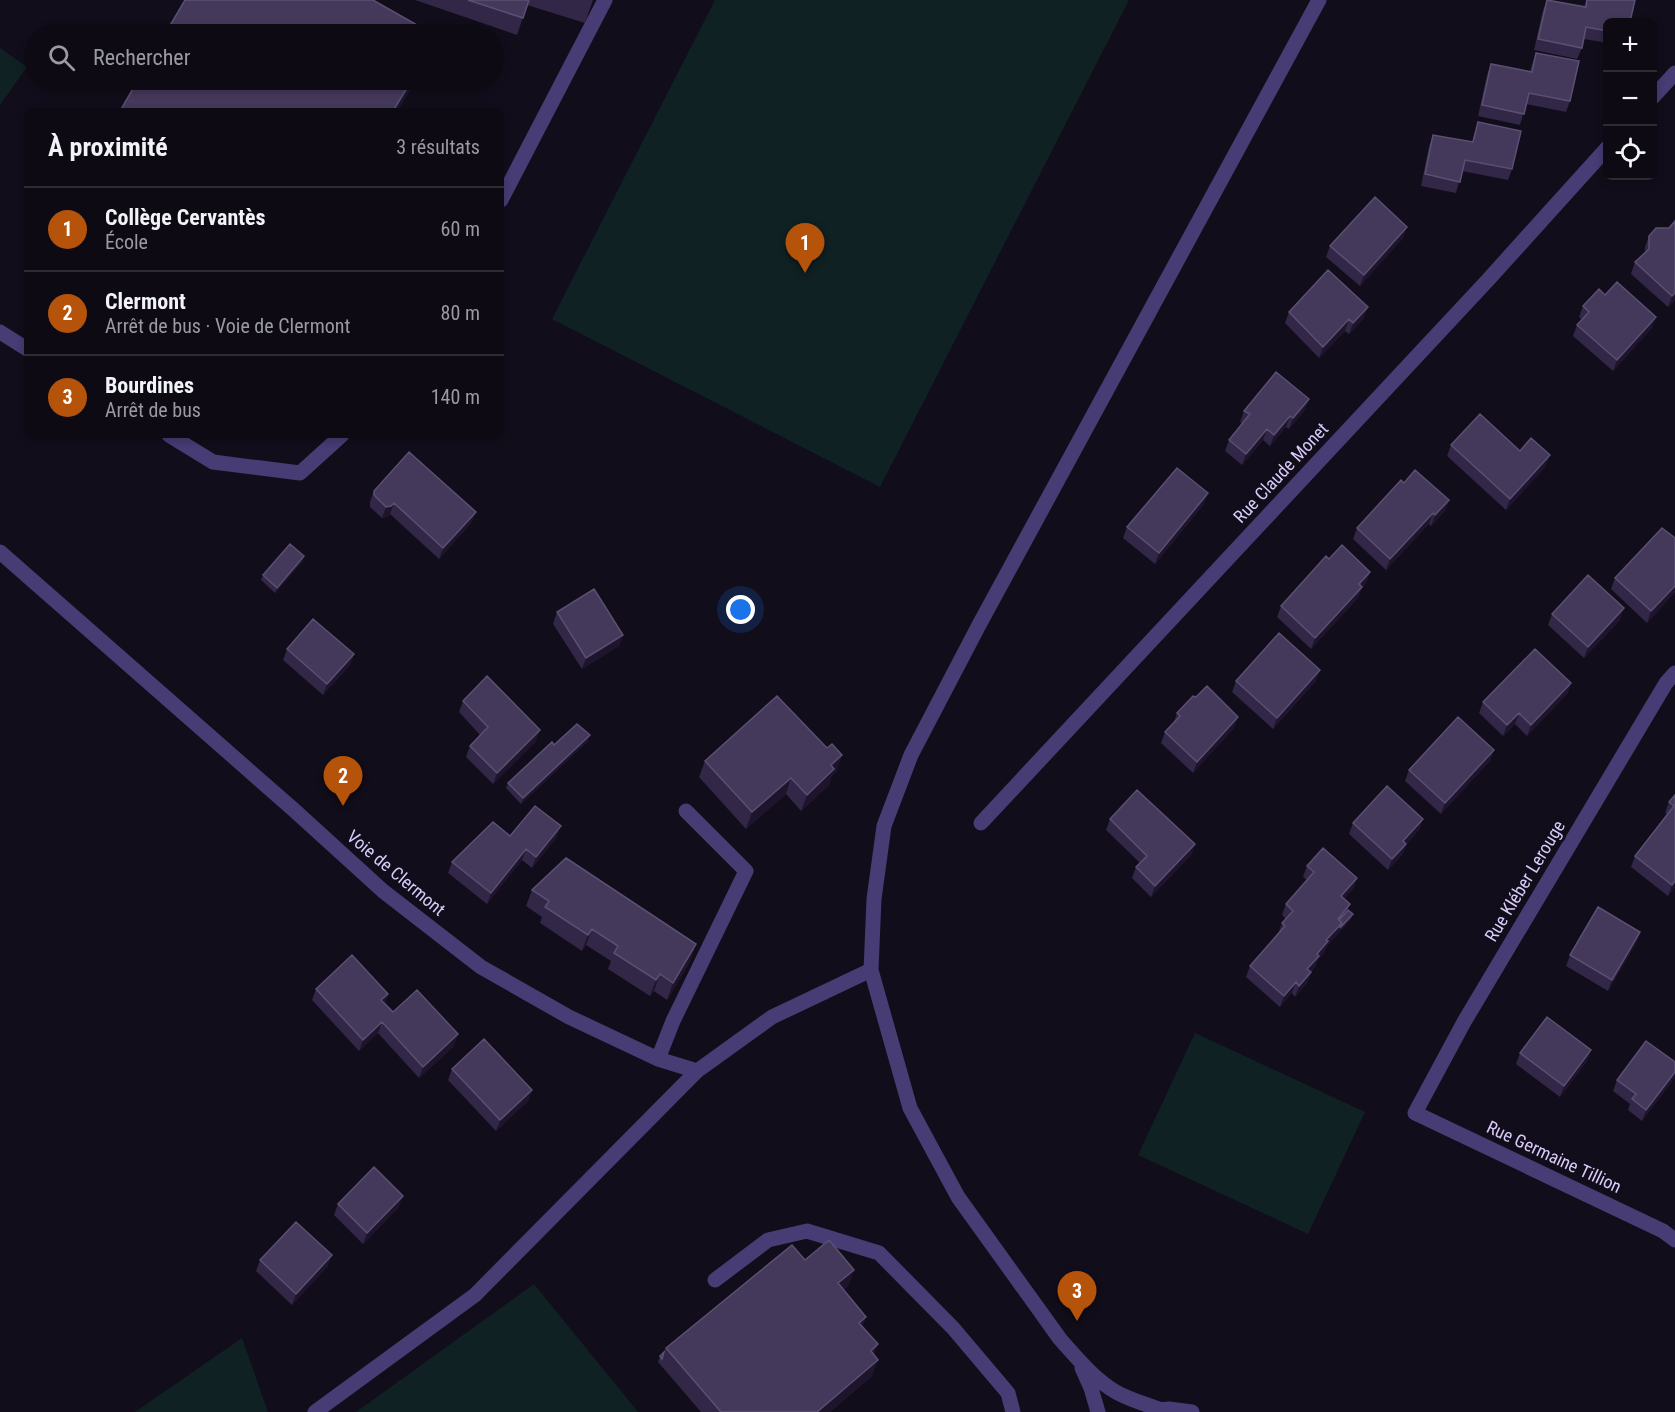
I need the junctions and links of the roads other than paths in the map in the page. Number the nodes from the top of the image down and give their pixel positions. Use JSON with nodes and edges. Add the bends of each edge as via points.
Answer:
{"nodes":[{"id":1,"x":605,"y":0,"type":"edge"},
{"id":2,"x":1319,"y":0,"type":"edge"},
{"id":3,"x":1675,"y":73,"type":"edge"},
{"id":4,"x":1657,"y":93,"type":"edge"},
{"id":5,"x":1603,"y":153,"type":"edge"},
{"id":6,"x":504,"y":194,"type":"edge"},
{"id":7,"x":0,"y":332,"type":"edge"},
{"id":8,"x":24,"y":347,"type":"edge"},
{"id":9,"x":174,"y":438,"type":"edge"},
{"id":10,"x":339,"y":438,"type":"edge"},
{"id":11,"x":0,"y":552,"type":"edge"},
{"id":12,"x":1675,"y":673,"type":"edge"},
{"id":13,"x":686,"y":811,"type":"dead end"},
{"id":14,"x":981,"y":823,"type":"dead end"},
{"id":15,"x":871,"y":970,"type":"junction"},
{"id":16,"x":658,"y":1059,"type":"junction"},
{"id":17,"x":697,"y":1071,"type":"junction"},
{"id":18,"x":1415,"y":1113,"type":"joint"},
{"id":19,"x":1675,"y":1240,"type":"edge"},
{"id":20,"x":715,"y":1280,"type":"dead end"},
{"id":21,"x":1078,"y":1359,"type":"junction"},
{"id":22,"x":1156,"y":1411,"type":"edge"},
{"id":23,"x":315,"y":1412,"type":"edge"},
{"id":24,"x":1013,"y":1412,"type":"edge"},
{"id":25,"x":1098,"y":1412,"type":"edge"},
{"id":26,"x":1192,"y":1412,"type":"edge"}],
"edges":[{"from":1,"to":6,"type":"street"},
{"from":2,"to":15,"type":"street","via":[[911,755],[884,826],[874,899]]},
{"from":3,"to":4,"type":"street"},
{"from":5,"to":14,"type":"street","name":"Rue Claude Monet"},
{"from":7,"to":8,"type":"street"},
{"from":9,"to":10,"type":"street","via":[[213,462],[300,473]]},
{"from":11,"to":16,"type":"street","name":"Voie de Clermont","via":[[401,905],[481,967],[569,1017]]},
{"from":12,"to":18,"type":"street","name":"Rue Kléber Lerouge","via":[[1464,1022]]},
{"from":13,"to":16,"type":"street","via":[[746,871]]},
{"from":15,"to":17,"type":"street","via":[[772,1017]]},
{"from":15,"to":21,"type":"street","via":[[910,1108],[958,1197]]},
{"from":16,"to":17,"type":"street","name":"Voie de Clermont"},
{"from":17,"to":23,"type":"street","via":[[475,1295]]},
{"from":18,"to":19,"type":"street","name":"Rue Germaine Tillion"},
{"from":20,"to":24,"type":"street","via":[[768,1240],[807,1231],[879,1254],[953,1328],[1008,1393]]},
{"from":21,"to":22,"type":"street","via":[[1116,1392]]},
{"from":21,"to":25,"type":"street"},
{"from":22,"to":26,"type":"street"}]}
